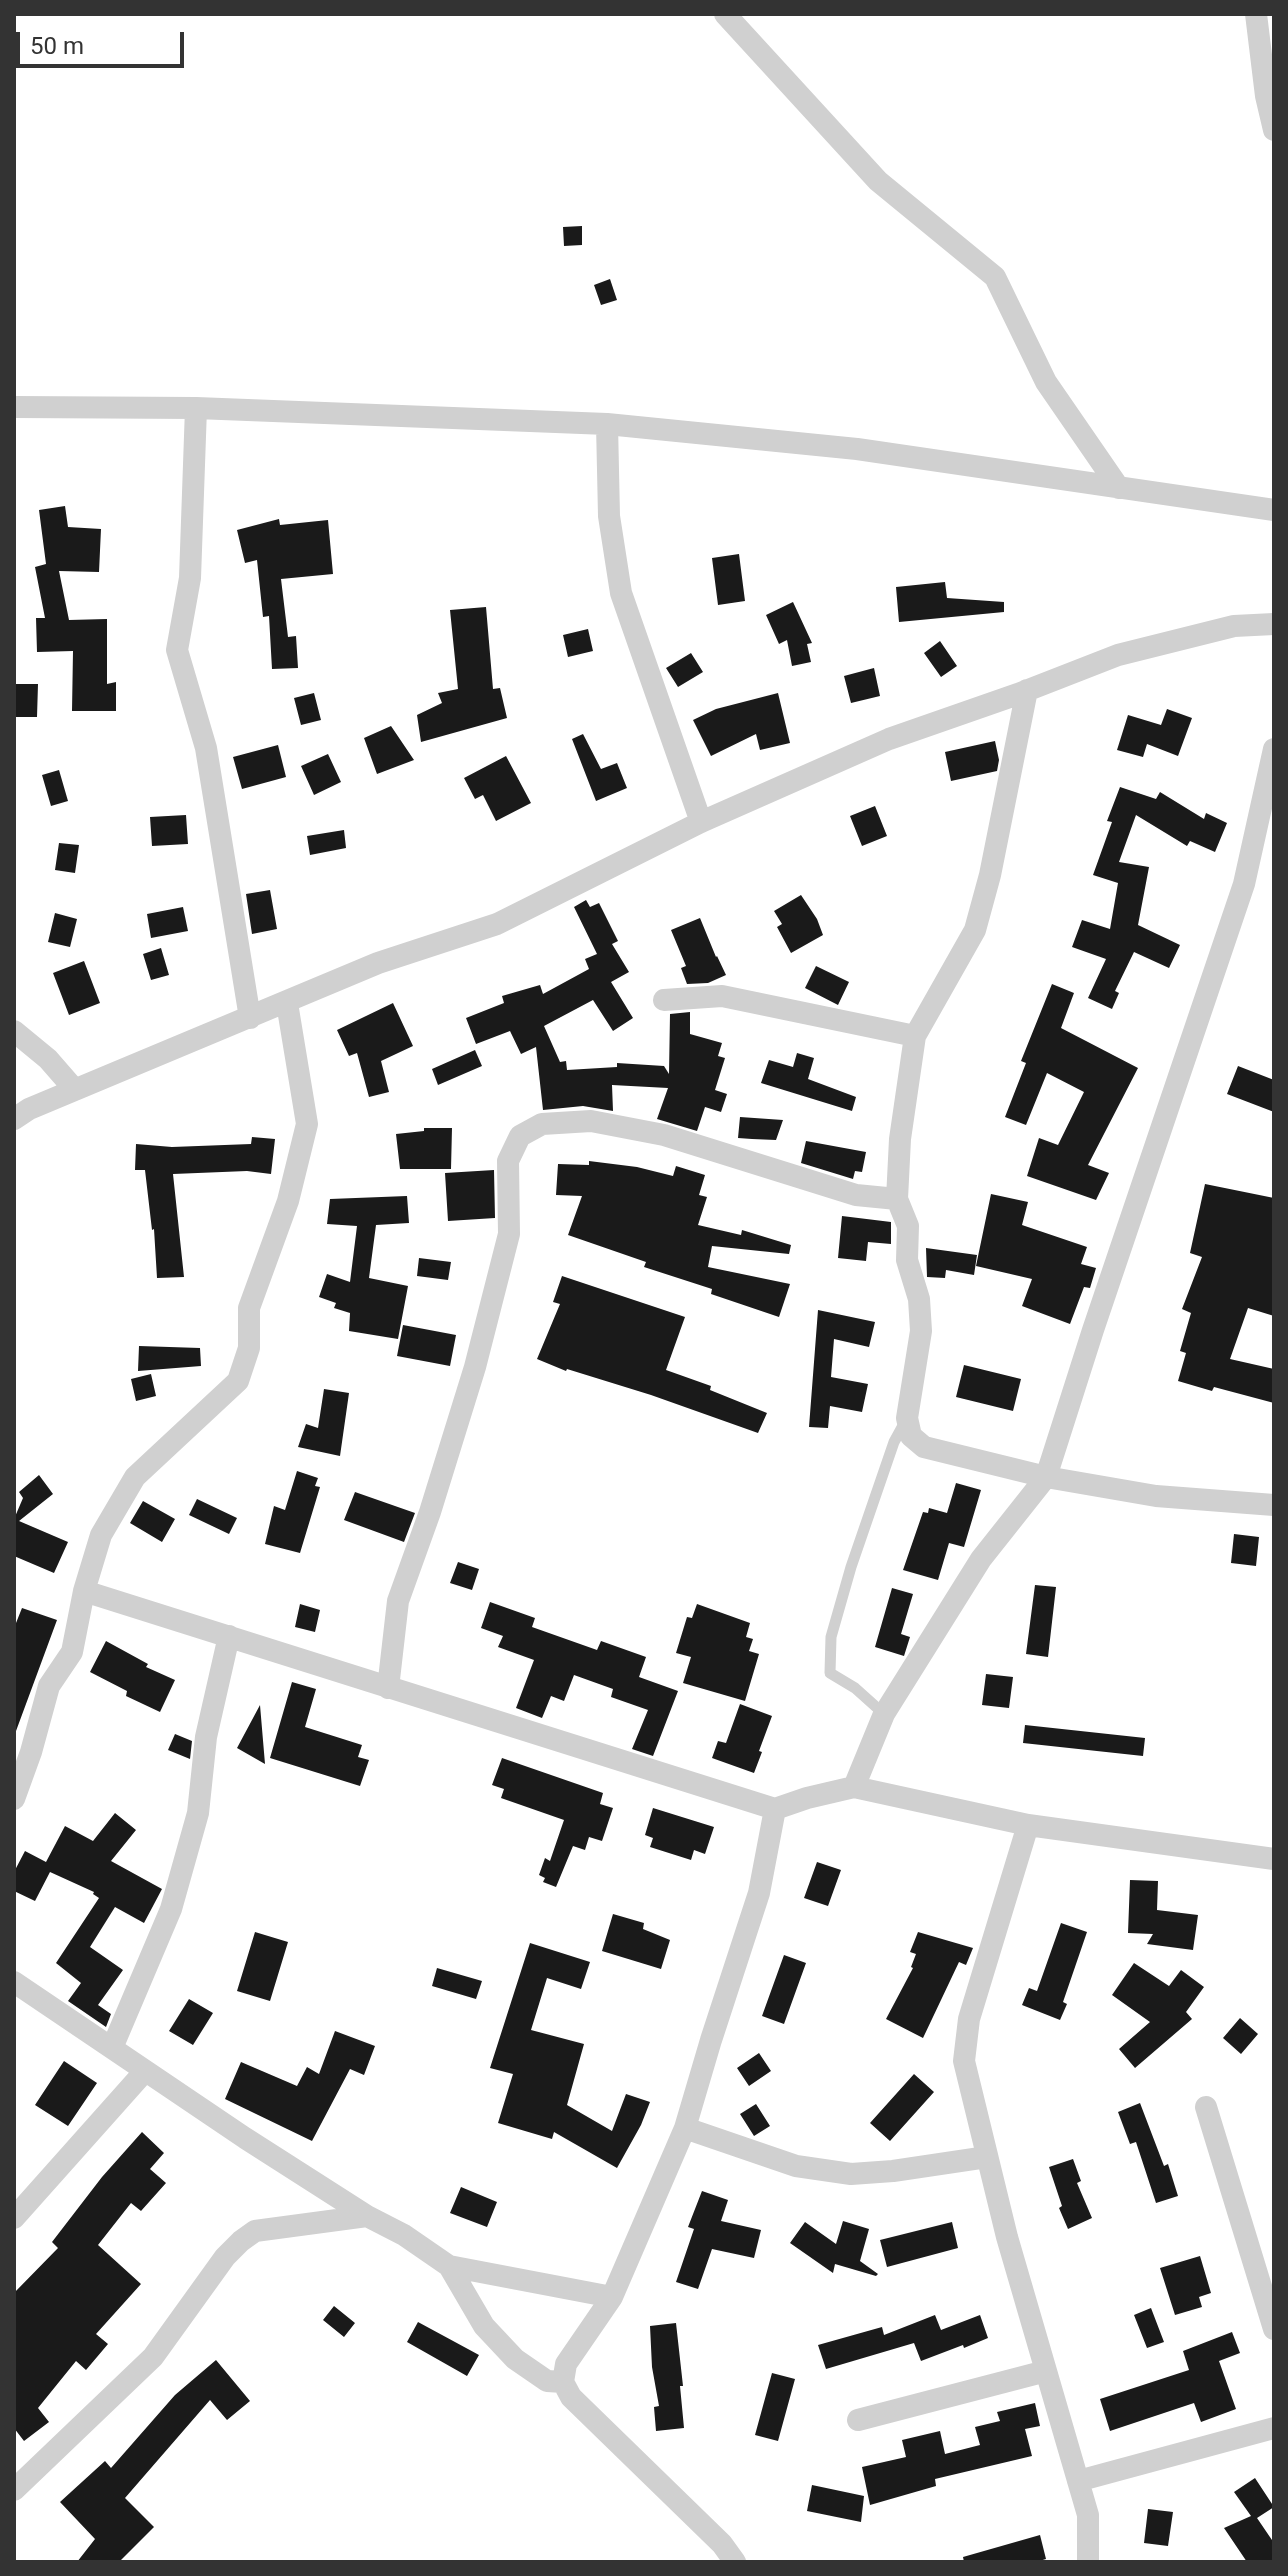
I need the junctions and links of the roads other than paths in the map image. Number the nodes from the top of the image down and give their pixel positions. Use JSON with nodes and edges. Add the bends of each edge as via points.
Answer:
{"nodes":[{"id":1,"x":725,"y":14,"type":"edge"},
{"id":2,"x":1256,"y":14,"type":"edge"},
{"id":3,"x":1274,"y":130,"type":"edge"},
{"id":4,"x":14,"y":407,"type":"edge"},
{"id":5,"x":196,"y":408,"type":"junction"},
{"id":6,"x":607,"y":424,"type":"junction"},
{"id":7,"x":1119,"y":488,"type":"junction"},
{"id":8,"x":1274,"y":510,"type":"edge"},
{"id":9,"x":1274,"y":624,"type":"edge"},
{"id":10,"x":1027,"y":690,"type":"junction"},
{"id":11,"x":1274,"y":749,"type":"edge"},
{"id":12,"x":701,"y":822,"type":"junction"},
{"id":13,"x":664,"y":1000,"type":"dead end"},
{"id":14,"x":287,"y":1003,"type":"junction"},
{"id":15,"x":250,"y":1018,"type":"junction"},
{"id":16,"x":14,"y":1031,"type":"edge"},
{"id":17,"x":915,"y":1036,"type":"junction"},
{"id":18,"x":75,"y":1090,"type":"junction"},
{"id":19,"x":14,"y":1119,"type":"edge"},
{"id":20,"x":897,"y":1199,"type":"junction"},
{"id":21,"x":907,"y":1418,"type":"junction"},
{"id":22,"x":1046,"y":1477,"type":"junction"},
{"id":23,"x":1274,"y":1505,"type":"edge"},
{"id":24,"x":84,"y":1591,"type":"junction"},
{"id":25,"x":229,"y":1636,"type":"junction"},
{"id":26,"x":388,"y":1688,"type":"junction"},
{"id":27,"x":884,"y":1714,"type":"junction"},
{"id":28,"x":854,"y":1787,"type":"junction"},
{"id":29,"x":14,"y":1799,"type":"edge"},
{"id":30,"x":775,"y":1809,"type":"junction"},
{"id":31,"x":1028,"y":1825,"type":"junction"},
{"id":32,"x":1274,"y":1859,"type":"edge"},
{"id":33,"x":18,"y":1992,"type":"edge"},
{"id":34,"x":112,"y":2048,"type":"junction"},
{"id":35,"x":145,"y":2071,"type":"junction"},
{"id":36,"x":1206,"y":2107,"type":"dead end"},
{"id":37,"x":685,"y":2128,"type":"junction"},
{"id":38,"x":987,"y":2157,"type":"junction"},
{"id":39,"x":367,"y":2216,"type":"junction"},
{"id":40,"x":14,"y":2218,"type":"edge"},
{"id":41,"x":449,"y":2266,"type":"junction"},
{"id":42,"x":612,"y":2297,"type":"junction"},
{"id":43,"x":1271,"y":2304,"type":"edge"},
{"id":44,"x":1274,"y":2329,"type":"edge"},
{"id":45,"x":1046,"y":2371,"type":"junction"},
{"id":46,"x":563,"y":2382,"type":"junction"},
{"id":47,"x":858,"y":2420,"type":"dead end"},
{"id":48,"x":1274,"y":2428,"type":"edge"},
{"id":49,"x":1078,"y":2481,"type":"junction"},
{"id":50,"x":14,"y":2490,"type":"edge"},
{"id":51,"x":735,"y":2562,"type":"edge"},
{"id":52,"x":1088,"y":2562,"type":"edge"}],
"edges":[{"from":1,"to":7,"type":"street","via":[[878,181],[995,277],[1046,382]]},
{"from":2,"to":3,"type":"street"},
{"from":4,"to":5,"type":"street"},
{"from":5,"to":6,"type":"street"},
{"from":5,"to":15,"type":"street","via":[[190,578],[177,650],[206,748]]},
{"from":6,"to":7,"type":"street","via":[[857,449]]},
{"from":6,"to":12,"type":"street","via":[[609,516],[621,593]]},
{"from":7,"to":8,"type":"street"},
{"from":9,"to":10,"type":"street","via":[[1234,626],[1118,655]]},
{"from":10,"to":12,"type":"street","via":[[889,739]]},
{"from":10,"to":17,"type":"street","via":[[975,930]]},
{"from":11,"to":22,"type":"street","via":[[1244,884]]},
{"from":12,"to":14,"type":"street","via":[[497,924],[378,963]]},
{"from":13,"to":17,"type":"street","via":[[722,996]]},
{"from":14,"to":15,"type":"street"},
{"from":14,"to":24,"type":"street","via":[[307,1124],[288,1201],[249,1308],[249,1348],[238,1381],[135,1477],[101,1535]]},
{"from":15,"to":18,"type":"street"},
{"from":16,"to":18,"type":"street"},
{"from":17,"to":20,"type":"street"},
{"from":18,"to":19,"type":"street"},
{"from":20,"to":21,"type":"street","via":[[908,1226],[907,1260],[919,1299],[921,1331]]},
{"from":20,"to":26,"type":"street","via":[[856,1195],[664,1135],[591,1121],[542,1124],[520,1136],[508,1161],[509,1234],[475,1367],[398,1601]]},
{"from":21,"to":22,"type":"street","via":[[911,1436],[924,1447]]},
{"from":21,"to":27,"type":"lane","via":[[894,1442],[831,1637],[830,1673]]},
{"from":22,"to":23,"type":"street","via":[[1156,1496]]},
{"from":22,"to":27,"type":"street","via":[[981,1559]]},
{"from":24,"to":25,"type":"street"},
{"from":24,"to":29,"type":"street","via":[[72,1652],[49,1686]]},
{"from":25,"to":26,"type":"street"},
{"from":25,"to":34,"type":"street","via":[[206,1737],[198,1813],[171,1909]]},
{"from":26,"to":30,"type":"street"},
{"from":27,"to":28,"type":"street"},
{"from":28,"to":30,"type":"street"},
{"from":28,"to":31,"type":"street"},
{"from":30,"to":37,"type":"street","via":[[759,1893]]},
{"from":31,"to":32,"type":"street"},
{"from":31,"to":38,"type":"street","via":[[969,2019],[964,2061]]},
{"from":33,"to":34,"type":"street"},
{"from":34,"to":35,"type":"street"},
{"from":35,"to":39,"type":"street"},
{"from":35,"to":40,"type":"street"},
{"from":36,"to":43,"type":"street"},
{"from":37,"to":38,"type":"street","via":[[796,2166],[851,2174]]},
{"from":37,"to":42,"type":"street"},
{"from":38,"to":45,"type":"street"},
{"from":39,"to":41,"type":"street"},
{"from":39,"to":50,"type":"street","via":[[255,2231],[241,2241],[153,2357]]},
{"from":41,"to":42,"type":"street"},
{"from":41,"to":46,"type":"street","via":[[484,2326],[515,2359],[547,2381]]},
{"from":42,"to":46,"type":"street","via":[[566,2364]]},
{"from":43,"to":44,"type":"street"},
{"from":45,"to":47,"type":"street"},
{"from":45,"to":49,"type":"street"},
{"from":46,"to":51,"type":"street","via":[[571,2397]]},
{"from":48,"to":49,"type":"street"},
{"from":49,"to":52,"type":"street","via":[[1088,2515]]}]}
